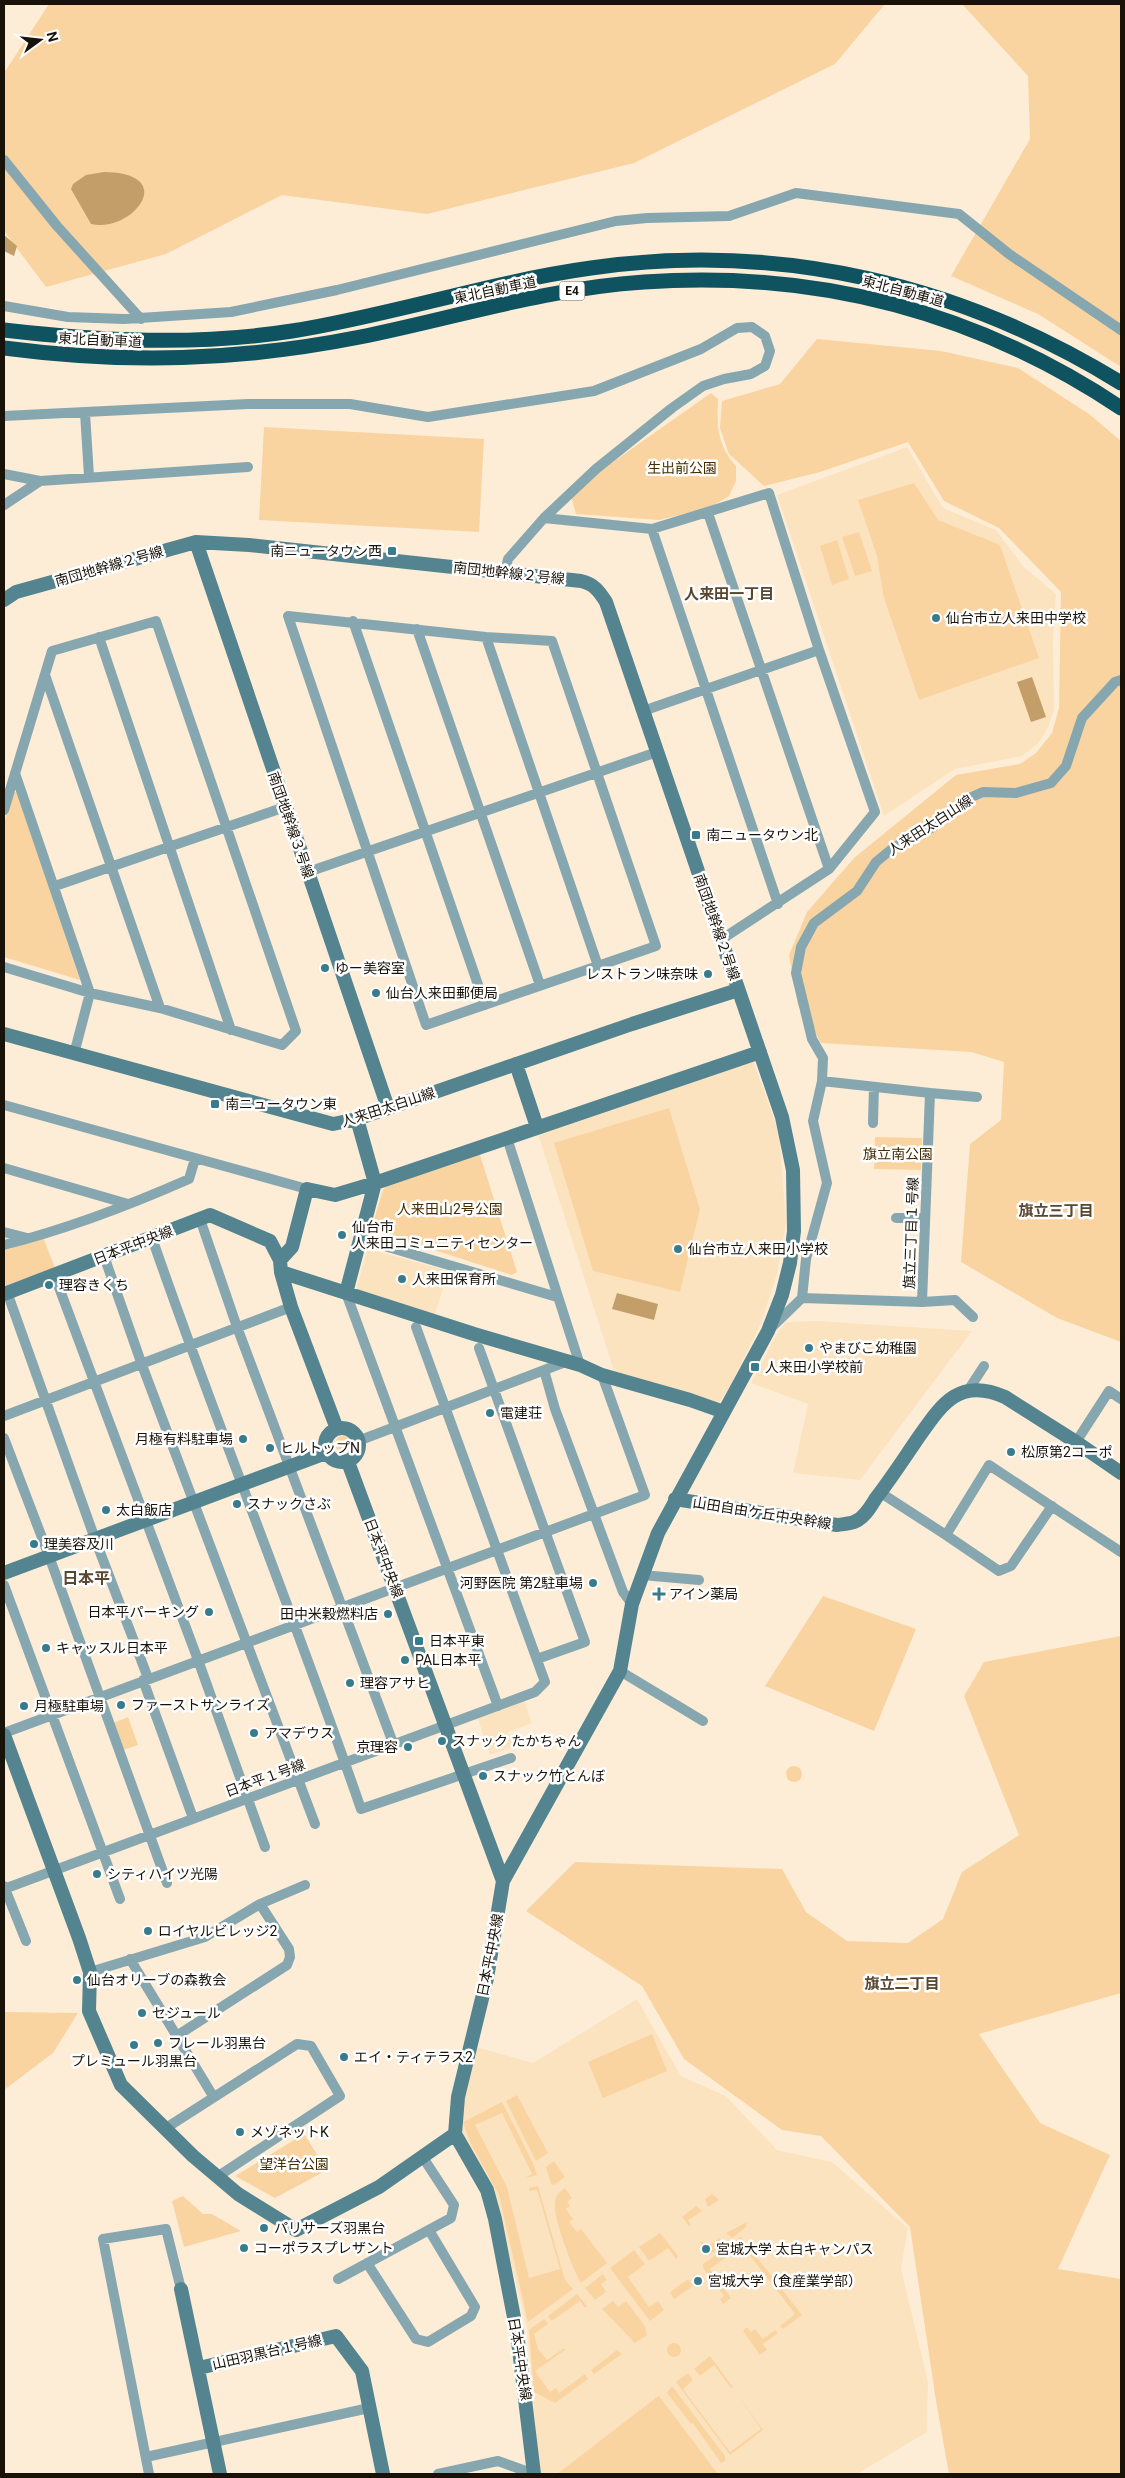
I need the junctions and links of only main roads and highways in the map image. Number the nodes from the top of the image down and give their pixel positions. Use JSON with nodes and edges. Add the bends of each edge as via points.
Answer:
{"nodes":[{"id":1,"x":4,"y":330,"type":"edge"},
{"id":2,"x":4,"y":348,"type":"edge"},
{"id":3,"x":1121,"y":383,"type":"edge"},
{"id":4,"x":1121,"y":408,"type":"edge"}],
"edges":[{"from":1,"to":3,"type":"highway","name":"東北自動車道","number":"E4","via":[[116,340],[229,338],[354,319],[591,268],[685,260],[736,260],[825,269],[921,291],[1014,325]]},
{"from":2,"to":4,"type":"highway","name":"東北自動車道","number":"E4","via":[[118,359],[234,355],[360,337],[595,288],[684,280],[776,282],[870,298],[957,323],[1040,359]]}]}
